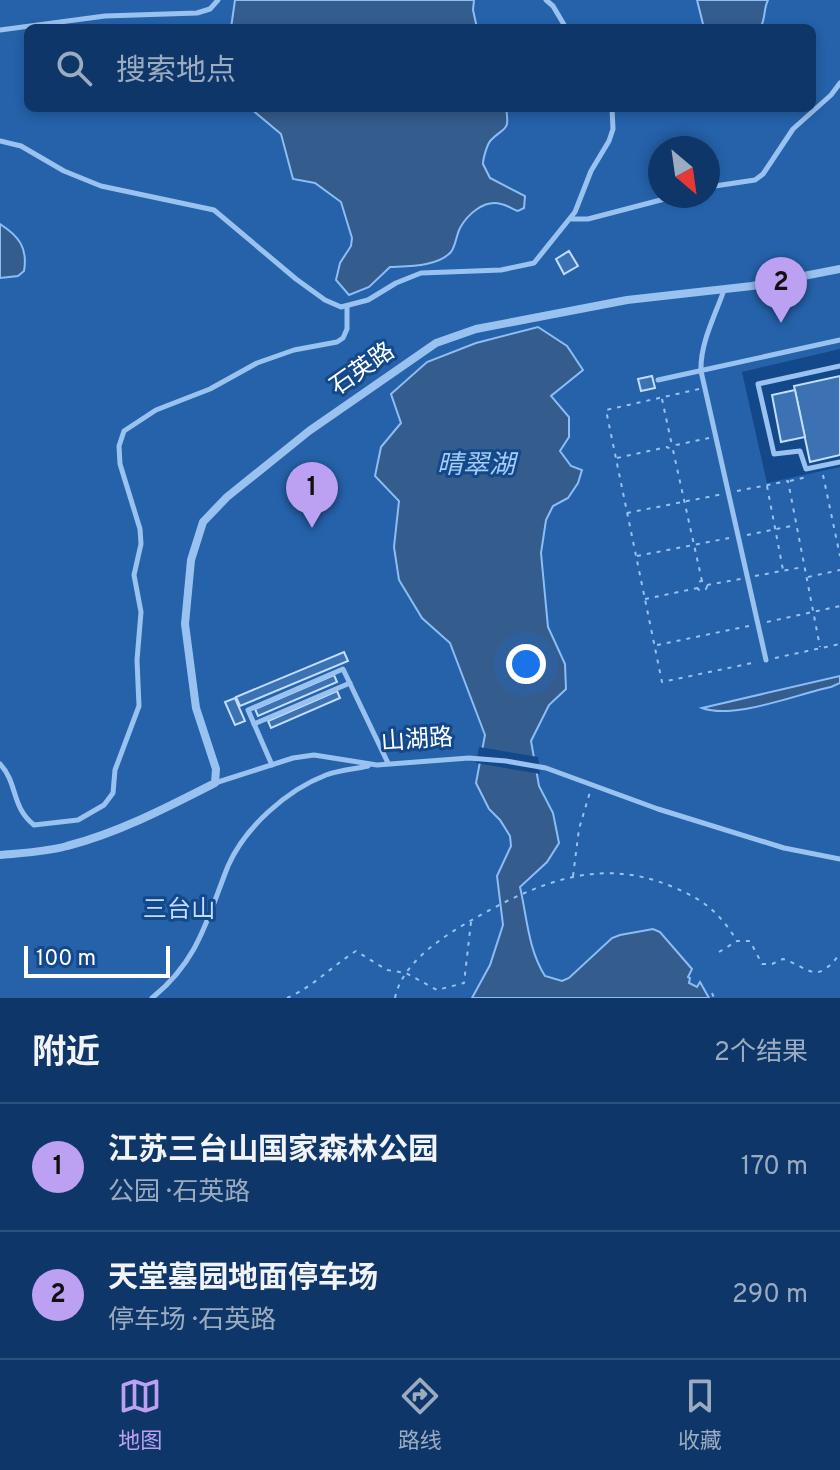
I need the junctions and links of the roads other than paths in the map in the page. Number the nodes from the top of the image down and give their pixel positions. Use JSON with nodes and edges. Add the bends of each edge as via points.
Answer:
{"nodes":[{"id":1,"x":218,"y":0,"type":"edge"},
{"id":2,"x":546,"y":0,"type":"edge"},
{"id":3,"x":45,"y":24,"type":"edge"},
{"id":4,"x":564,"y":24,"type":"edge"},
{"id":5,"x":24,"y":27,"type":"edge"},
{"id":6,"x":0,"y":30,"type":"edge"},
{"id":7,"x":840,"y":83,"type":"edge"},
{"id":8,"x":816,"y":108,"type":"edge"},
{"id":9,"x":612,"y":112,"type":"edge"},
{"id":10,"x":812,"y":112,"type":"edge"},
{"id":11,"x":0,"y":141,"type":"edge"},
{"id":12,"x":720,"y":185,"type":"edge"},
{"id":13,"x":648,"y":203,"type":"edge"},
{"id":14,"x":571,"y":219,"type":"junction"},
{"id":15,"x":840,"y":269,"type":"edge"},
{"id":16,"x":724,"y":289,"type":"junction"},
{"id":17,"x":347,"y":307,"type":"junction"},
{"id":18,"x":840,"y":340,"type":"edge"},
{"id":19,"x":840,"y":366,"type":"edge"},
{"id":20,"x":701,"y":371,"type":"junction"},
{"id":21,"x":658,"y":380,"type":"dead end"},
{"id":22,"x":840,"y":462,"type":"edge"},
{"id":23,"x":766,"y":660,"type":"road end"},
{"id":24,"x":350,"y":683,"type":"junction"},
{"id":25,"x":254,"y":724,"type":"junction"},
{"id":26,"x":388,"y":763,"type":"junction"},
{"id":27,"x":0,"y":764,"type":"edge"},
{"id":28,"x":272,"y":765,"type":"junction"},
{"id":29,"x":377,"y":765,"type":"junction"},
{"id":30,"x":215,"y":783,"type":"junction"},
{"id":31,"x":0,"y":855,"type":"edge"},
{"id":32,"x":840,"y":859,"type":"edge"},
{"id":33,"x":152,"y":998,"type":"edge"}],
"edges":[{"from":1,"to":3,"type":"lane","via":[[197,13]]},
{"from":2,"to":4,"type":"lane"},
{"from":5,"to":6,"type":"lane"},
{"from":7,"to":8,"type":"lane"},
{"from":9,"to":14,"type":"lane","via":[[609,141]]},
{"from":10,"to":12,"type":"lane","via":[[793,129],[763,174]]},
{"from":11,"to":17,"type":"lane","via":[[101,186],[214,210],[296,279],[325,300]]},
{"from":13,"to":14,"type":"lane"},
{"from":14,"to":17,"type":"lane","via":[[534,263],[501,270],[421,273]]},
{"from":15,"to":16,"type":"street","name":"石英路"},
{"from":16,"to":20,"type":"lane","via":[[705,340]]},
{"from":16,"to":30,"type":"street","name":"石英路","via":[[612,302],[476,329],[436,343],[309,431],[227,497],[203,522],[191,560],[185,624],[196,708],[216,769]]},
{"from":17,"to":27,"type":"lane","via":[[347,329],[337,342],[257,363],[156,410],[124,431],[120,464],[141,544],[134,575],[141,612],[140,695],[115,770],[113,793],[104,805],[78,820],[34,825],[17,807]]},
{"from":18,"to":20,"type":"lane"},
{"from":19,"to":22,"type":"lane","via":[[758,384],[774,454],[800,451],[806,469]]},
{"from":20,"to":21,"type":"lane"},
{"from":20,"to":23,"type":"lane"},
{"from":24,"to":25,"type":"lane"},
{"from":24,"to":25,"type":"lane","via":[[343,669],[248,710]]},
{"from":24,"to":26,"type":"lane"},
{"from":25,"to":28,"type":"lane"},
{"from":26,"to":29,"type":"lane","name":"山湖路"},
{"from":26,"to":32,"type":"lane","name":"山湖路","via":[[469,758],[546,768],[658,809],[784,848]]},
{"from":28,"to":29,"type":"lane","name":"山湖路","via":[[314,755]]},
{"from":28,"to":30,"type":"lane","name":"山湖路"},
{"from":29,"to":33,"type":"lane","via":[[327,774],[285,796],[257,824],[230,863],[188,961]]},
{"from":30,"to":31,"type":"street","name":"山湖路","via":[[85,841]]}]}
